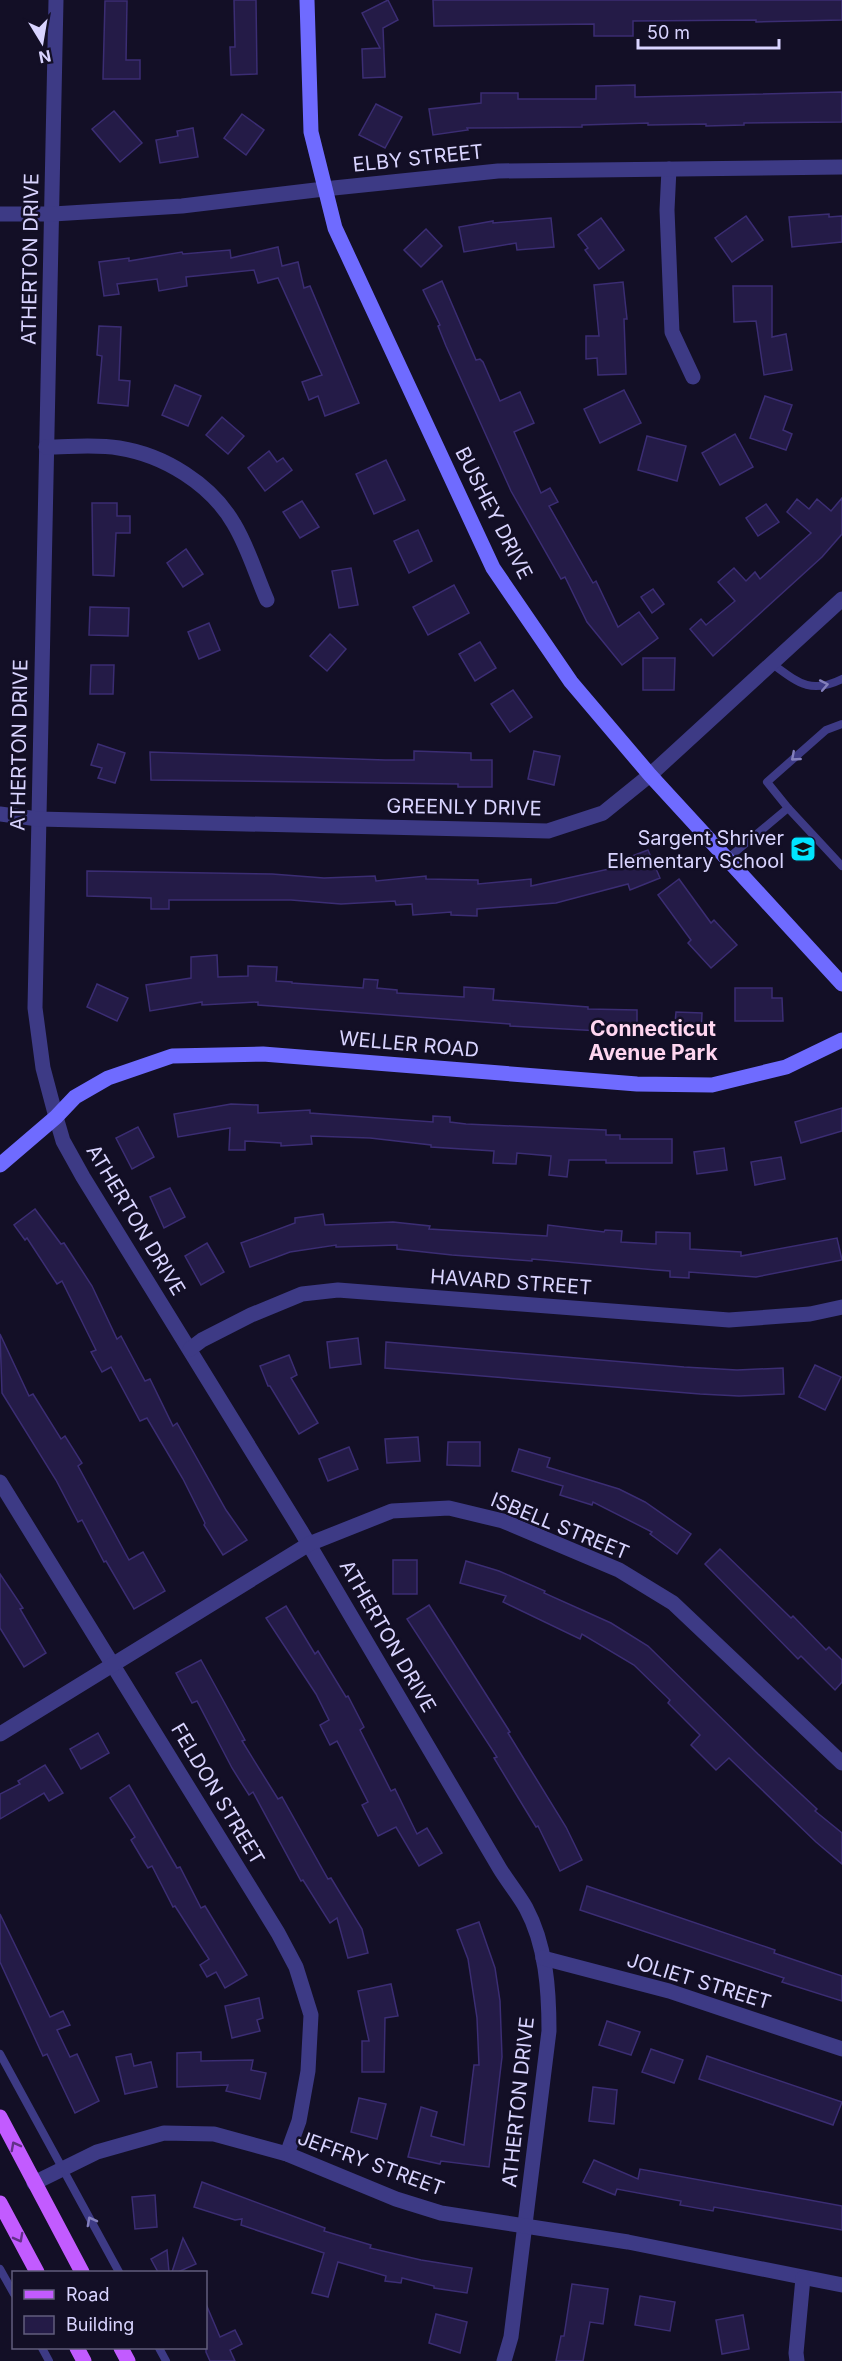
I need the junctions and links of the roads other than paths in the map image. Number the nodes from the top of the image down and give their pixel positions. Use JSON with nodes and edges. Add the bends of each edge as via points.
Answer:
{"nodes":[{"id":1,"x":56,"y":0,"type":"edge"},
{"id":2,"x":306,"y":0,"type":"edge"},
{"id":3,"x":842,"y":167,"type":"edge"},
{"id":4,"x":669,"y":169,"type":"junction"},
{"id":5,"x":324,"y":189,"type":"junction"},
{"id":6,"x":0,"y":214,"type":"edge"},
{"id":7,"x":53,"y":214,"type":"junction"},
{"id":8,"x":693,"y":378,"type":"dead end"},
{"id":9,"x":46,"y":447,"type":"junction"},
{"id":10,"x":842,"y":598,"type":"edge"},
{"id":11,"x":267,"y":600,"type":"dead end"},
{"id":12,"x":771,"y":663,"type":"junction"},
{"id":13,"x":842,"y":679,"type":"edge"},
{"id":14,"x":842,"y":724,"type":"edge"},
{"id":15,"x":650,"y":775,"type":"junction"},
{"id":16,"x":788,"y":808,"type":"junction"},
{"id":17,"x":0,"y":814,"type":"edge"},
{"id":18,"x":38,"y":819,"type":"junction"},
{"id":19,"x":728,"y":860,"type":"junction"},
{"id":20,"x":842,"y":866,"type":"edge"},
{"id":21,"x":842,"y":984,"type":"edge"},
{"id":22,"x":842,"y":1040,"type":"edge"},
{"id":23,"x":56,"y":1117,"type":"junction"},
{"id":24,"x":0,"y":1165,"type":"edge"},
{"id":25,"x":842,"y":1307,"type":"edge"},
{"id":26,"x":190,"y":1349,"type":"junction"},
{"id":27,"x":0,"y":1482,"type":"edge"},
{"id":28,"x":309,"y":1544,"type":"junction"},
{"id":29,"x":113,"y":1664,"type":"junction"},
{"id":30,"x":0,"y":1734,"type":"edge"},
{"id":31,"x":842,"y":1763,"type":"edge"},
{"id":32,"x":543,"y":1958,"type":"junction"},
{"id":33,"x":842,"y":2049,"type":"edge"},
{"id":34,"x":0,"y":2054,"type":"edge"},
{"id":35,"x":0,"y":2117,"type":"edge"},
{"id":36,"x":287,"y":2154,"type":"junction"},
{"id":37,"x":63,"y":2169,"type":"junction"},
{"id":38,"x":34,"y":2183,"type":"junction"},
{"id":39,"x":0,"y":2203,"type":"edge"},
{"id":40,"x":526,"y":2227,"type":"junction"},
{"id":41,"x":0,"y":2269,"type":"edge"},
{"id":42,"x":36,"y":2271,"type":"edge"},
{"id":43,"x":81,"y":2271,"type":"edge"},
{"id":44,"x":118,"y":2271,"type":"edge"},
{"id":45,"x":803,"y":2278,"type":"junction"},
{"id":46,"x":842,"y":2285,"type":"edge"},
{"id":47,"x":12,"y":2290,"type":"edge"},
{"id":48,"x":504,"y":2361,"type":"edge"},
{"id":49,"x":797,"y":2361,"type":"edge"}],
"edges":[{"from":1,"to":7,"type":"street","name":"ATHERTON DRIVE"},
{"from":2,"to":5,"type":"street","name":"BUSHEY DRIVE","via":[[311,132]]},
{"from":3,"to":4,"type":"street","name":"ELBY STREET"},
{"from":4,"to":5,"type":"street","name":"ELBY STREET","via":[[498,171]]},
{"from":4,"to":8,"type":"street","via":[[672,332]]},
{"from":5,"to":7,"type":"street","name":"ELBY STREET","via":[[183,206]]},
{"from":5,"to":15,"type":"street","name":"BUSHEY DRIVE","via":[[335,228],[493,568],[571,682]]},
{"from":6,"to":7,"type":"street","name":"ELBY STREET"},
{"from":7,"to":9,"type":"street","name":"ATHERTON DRIVE"},
{"from":9,"to":11,"type":"street","via":[[119,447],[165,461],[185,474],[222,506],[235,525]]},
{"from":9,"to":18,"type":"street","name":"ATHERTON DRIVE"},
{"from":10,"to":12,"type":"street","name":"GREENLY DRIVE"},
{"from":12,"to":13,"type":"lane","one_way":true,"via":[[801,686],[823,687]]},
{"from":12,"to":15,"type":"street","name":"GREENLY DRIVE"},
{"from":14,"to":16,"type":"lane","one_way":true,"via":[[826,730],[767,782]]},
{"from":15,"to":18,"type":"street","name":"GREENLY DRIVE","via":[[603,813],[548,831]]},
{"from":15,"to":19,"type":"street","name":"BUSHEY DRIVE"},
{"from":16,"to":19,"type":"lane"},
{"from":16,"to":20,"type":"lane"},
{"from":17,"to":18,"type":"street","name":"GREENLY DRIVE"},
{"from":18,"to":23,"type":"street","name":"ATHERTON DRIVE","via":[[35,1008],[43,1068]]},
{"from":19,"to":21,"type":"street","name":"BUSHEY DRIVE"},
{"from":22,"to":23,"type":"street","name":"WELLER ROAD","via":[[786,1067],[712,1085],[637,1084],[264,1054],[172,1056],[108,1078],[75,1096]]},
{"from":23,"to":24,"type":"street","name":"WELLER ROAD"},
{"from":23,"to":26,"type":"street","name":"ATHERTON DRIVE","via":[[63,1141],[83,1177]]},
{"from":25,"to":26,"type":"street","name":"HAVARD STREET","via":[[810,1314],[729,1320],[338,1290],[303,1294],[251,1315]]},
{"from":26,"to":28,"type":"street","name":"ATHERTON DRIVE"},
{"from":27,"to":29,"type":"street","name":"FELDON STREET"},
{"from":28,"to":29,"type":"street","name":"ISBELL STREET"},
{"from":28,"to":31,"type":"street","name":"ISBELL STREET","via":[[392,1511],[449,1508],[503,1521],[619,1570],[673,1603]]},
{"from":28,"to":32,"type":"street","name":"ATHERTON DRIVE","via":[[526,1910]]},
{"from":29,"to":30,"type":"street","name":"ISBELL STREET"},
{"from":29,"to":36,"type":"street","name":"FELDON STREET","via":[[296,1967],[311,2015],[309,2071],[299,2121]]},
{"from":32,"to":33,"type":"street","name":"JOLIET STREET","via":[[669,1991]]},
{"from":32,"to":40,"type":"street","name":"ATHERTON DRIVE","via":[[549,1992],[549,2031]]},
{"from":34,"to":37,"type":"lane"},
{"from":38,"to":35,"type":"main road","one_way":true},
{"from":36,"to":37,"type":"street","name":"JEFFRY STREET","via":[[214,2134],[164,2133],[97,2152]]},
{"from":36,"to":40,"type":"street","name":"JEFFRY STREET","via":[[396,2199],[441,2213]]},
{"from":37,"to":38,"type":"street","name":"JEFFRY STREET"},
{"from":44,"to":37,"type":"lane","one_way":true},
{"from":38,"to":43,"type":"main road"},
{"from":39,"to":42,"type":"main road","one_way":true},
{"from":40,"to":45,"type":"street","name":"JEFFRY STREET","via":[[628,2242]]},
{"from":40,"to":48,"type":"street","name":"ATHERTON DRIVE","via":[[511,2337]]},
{"from":41,"to":47,"type":"lane"},
{"from":45,"to":46,"type":"street","name":"JEFFRY STREET"},
{"from":45,"to":49,"type":"street"}]}
